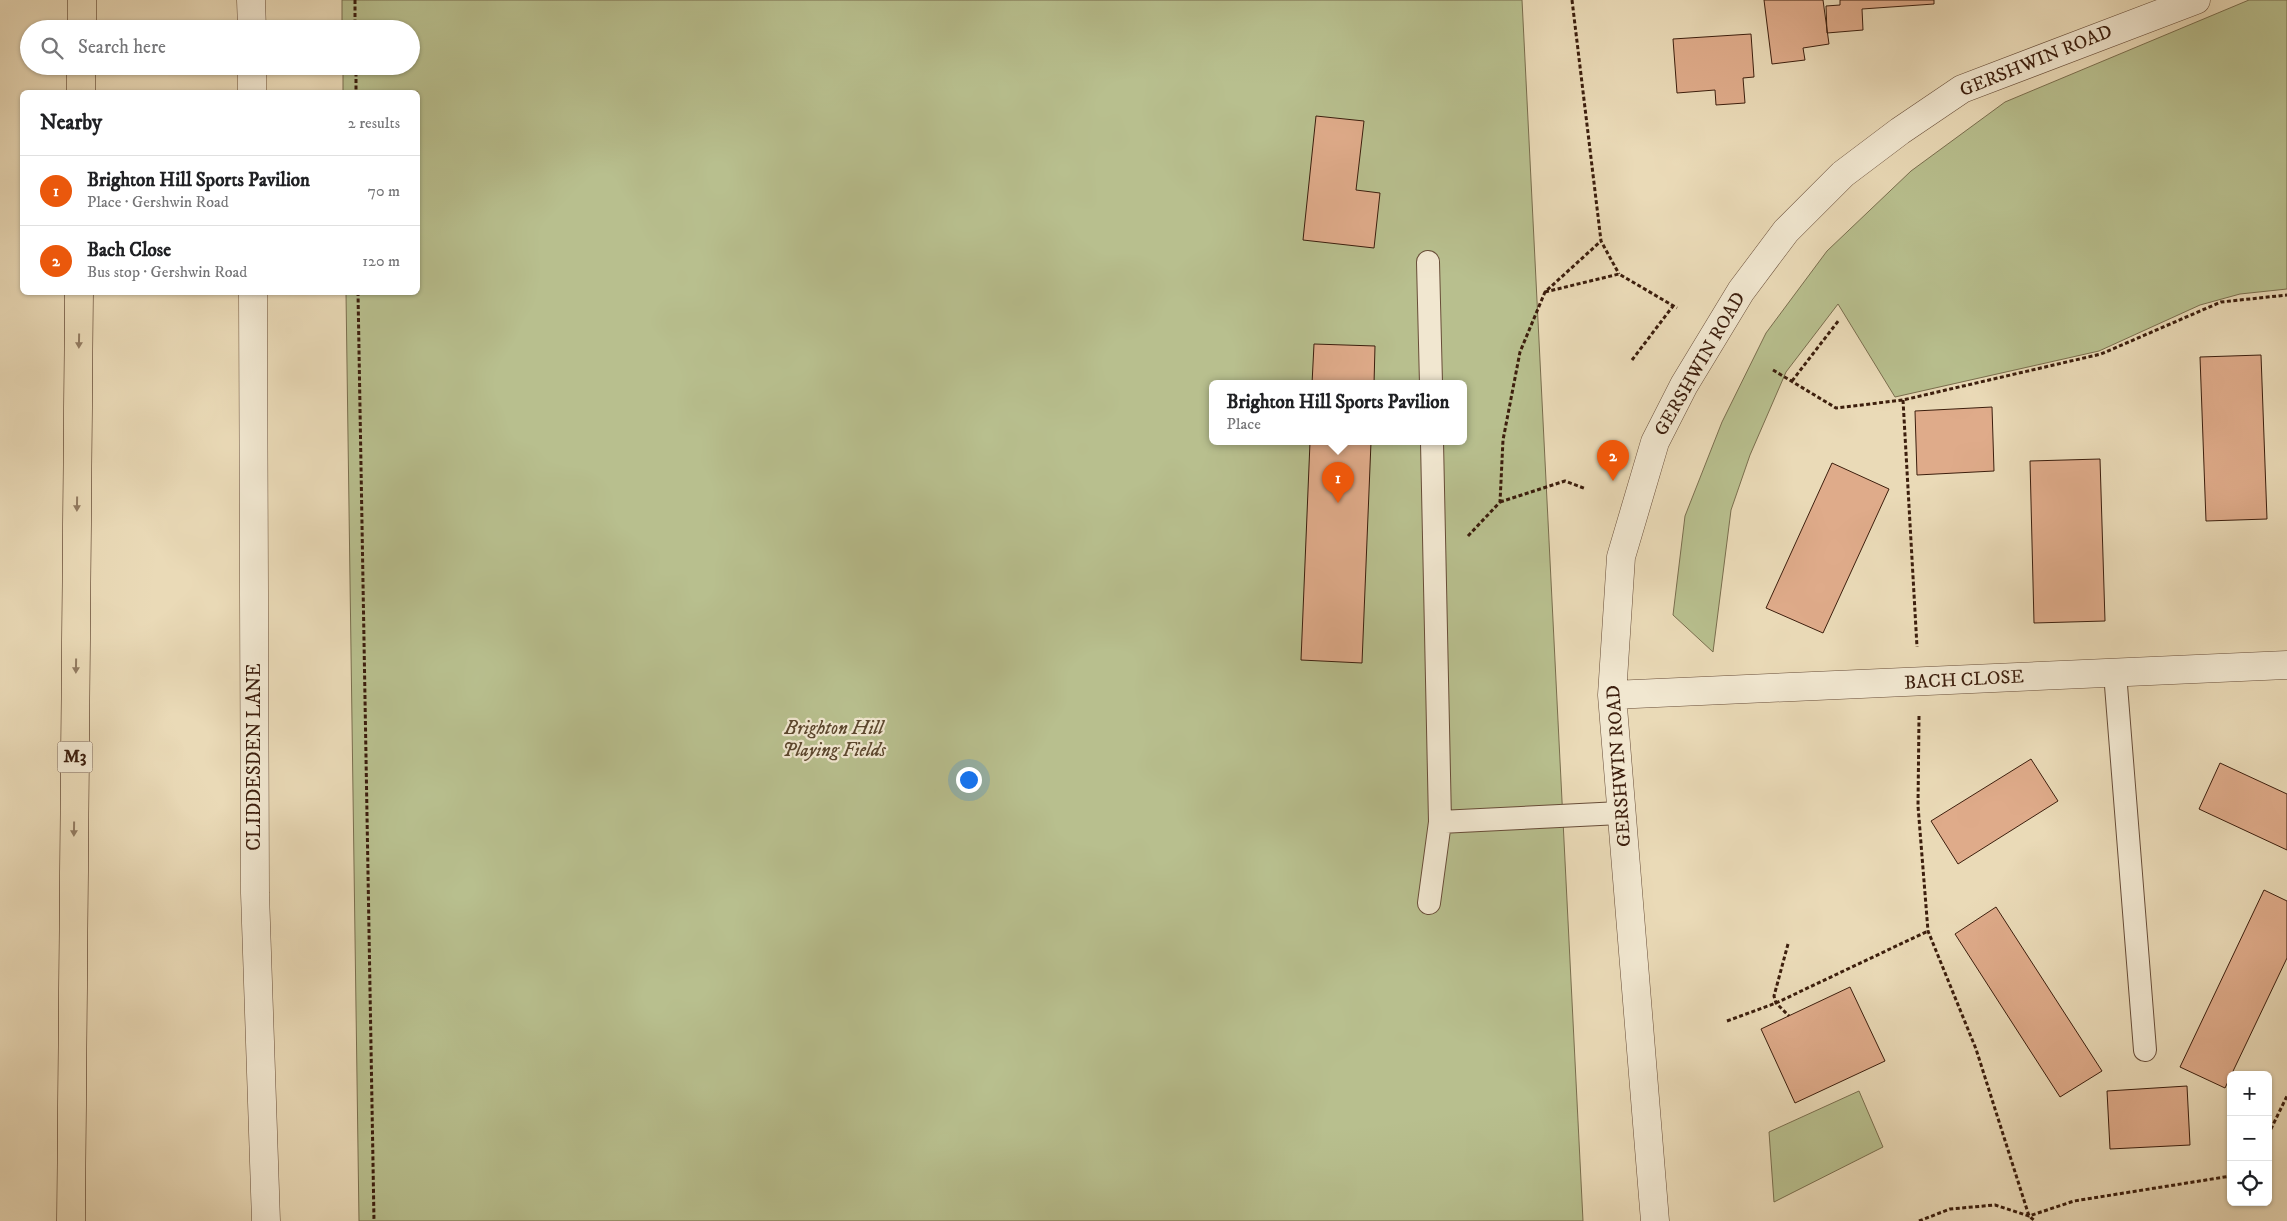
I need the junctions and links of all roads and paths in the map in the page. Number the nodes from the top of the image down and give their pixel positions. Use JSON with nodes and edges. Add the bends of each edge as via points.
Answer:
{"nodes":[{"id":1,"x":82,"y":0,"type":"edge"},
{"id":2,"x":252,"y":0,"type":"edge"},
{"id":3,"x":355,"y":0,"type":"edge"},
{"id":4,"x":1572,"y":0,"type":"edge"},
{"id":5,"x":2196,"y":0,"type":"edge"},
{"id":6,"x":82,"y":20,"type":"edge"},
{"id":7,"x":252,"y":20,"type":"edge"},
{"id":8,"x":355,"y":20,"type":"edge"},
{"id":9,"x":81,"y":75,"type":"edge"},
{"id":10,"x":252,"y":75,"type":"edge"},
{"id":11,"x":356,"y":75,"type":"edge"},
{"id":12,"x":81,"y":90,"type":"edge"},
{"id":13,"x":252,"y":90,"type":"edge"},
{"id":14,"x":356,"y":90,"type":"edge"},
{"id":15,"x":1601,"y":241,"type":"junction"},
{"id":16,"x":1428,"y":262,"type":"dead end"},
{"id":17,"x":1619,"y":274,"type":"junction"},
{"id":18,"x":1545,"y":292,"type":"junction"},
{"id":19,"x":79,"y":295,"type":"edge"},
{"id":20,"x":253,"y":295,"type":"edge"},
{"id":21,"x":358,"y":295,"type":"edge"},
{"id":22,"x":2287,"y":295,"type":"edge"},
{"id":23,"x":1673,"y":306,"type":"junction"},
{"id":24,"x":1678,"y":308,"type":"dead end"},
{"id":25,"x":1839,"y":320,"type":"dead end"},
{"id":26,"x":1632,"y":360,"type":"dead end"},
{"id":27,"x":1773,"y":370,"type":"dead end"},
{"id":28,"x":1431,"y":380,"type":"edge"},
{"id":29,"x":1792,"y":382,"type":"junction"},
{"id":30,"x":1903,"y":400,"type":"junction"},
{"id":31,"x":1432,"y":445,"type":"edge"},
{"id":32,"x":1586,"y":489,"type":"dead end"},
{"id":33,"x":1500,"y":502,"type":"junction"},
{"id":34,"x":1435,"y":571,"type":"junction"},
{"id":35,"x":2287,"y":665,"type":"edge"},
{"id":36,"x":2115,"y":672,"type":"junction"},
{"id":37,"x":1920,"y":682,"type":"junction"},
{"id":38,"x":1612,"y":695,"type":"junction"},
{"id":39,"x":1620,"y":813,"type":"junction"},
{"id":40,"x":1440,"y":822,"type":"junction"},
{"id":41,"x":1430,"y":903,"type":"dead end"},
{"id":42,"x":1928,"y":931,"type":"junction"},
{"id":43,"x":1788,"y":944,"type":"dead end"},
{"id":44,"x":1776,"y":1002,"type":"junction"},
{"id":45,"x":1789,"y":1016,"type":"dead end"},
{"id":46,"x":1727,"y":1021,"type":"dead end"},
{"id":47,"x":2145,"y":1050,"type":"dead end"},
{"id":48,"x":2287,"y":1096,"type":"edge"},
{"id":49,"x":2272,"y":1127,"type":"edge"},
{"id":50,"x":2227,"y":1177,"type":"edge"},
{"id":51,"x":2029,"y":1216,"type":"junction"},
{"id":52,"x":71,"y":1221,"type":"edge"},
{"id":53,"x":266,"y":1221,"type":"edge"},
{"id":54,"x":374,"y":1221,"type":"edge"},
{"id":55,"x":1655,"y":1221,"type":"edge"},
{"id":56,"x":1919,"y":1221,"type":"edge"},
{"id":57,"x":2035,"y":1221,"type":"edge"}],
"edges":[{"from":1,"to":6,"type":"highway"},
{"from":2,"to":7,"type":"street"},
{"from":3,"to":8,"type":"path"},
{"from":4,"to":15,"type":"path"},
{"from":5,"to":38,"type":"street","name":"GERSHWIN ROAD","via":[[1962,89],[1843,174],[1786,231],[1741,292],[1684,385],[1655,442],[1621,557]]},
{"from":9,"to":12,"type":"highway"},
{"from":10,"to":13,"type":"street"},
{"from":11,"to":14,"type":"path"},
{"from":15,"to":17,"type":"path"},
{"from":15,"to":18,"type":"path"},
{"from":16,"to":28,"type":"lane"},
{"from":17,"to":18,"type":"path"},
{"from":17,"to":23,"type":"path"},
{"from":18,"to":33,"type":"path","via":[[1520,352],[1503,440]]},
{"from":19,"to":52,"type":"highway","number":"M3","one_way":true},
{"from":20,"to":53,"type":"street","name":"CLIDDESDEN LANE","via":[[255,892]]},
{"from":21,"to":54,"type":"path"},
{"from":22,"to":30,"type":"path","via":[[2221,302],[2101,354]]},
{"from":23,"to":24,"type":"path"},
{"from":23,"to":26,"type":"path"},
{"from":25,"to":29,"type":"path"},
{"from":27,"to":29,"type":"path"},
{"from":29,"to":30,"type":"path","via":[[1836,408]]},
{"from":30,"to":37,"type":"path"},
{"from":31,"to":34,"type":"lane"},
{"from":32,"to":33,"type":"path","via":[[1565,481]]},
{"from":33,"to":34,"type":"path"},
{"from":34,"to":40,"type":"lane"},
{"from":35,"to":36,"type":"street","name":"BACH CLOSE"},
{"from":36,"to":37,"type":"street","name":"BACH CLOSE"},
{"from":36,"to":47,"type":"lane"},
{"from":37,"to":38,"type":"street","name":"BACH CLOSE"},
{"from":37,"to":42,"type":"path","via":[[1918,806]]},
{"from":38,"to":39,"type":"street","name":"GERSHWIN ROAD"},
{"from":39,"to":40,"type":"lane"},
{"from":39,"to":55,"type":"street","name":"GERSHWIN ROAD"},
{"from":40,"to":41,"type":"lane"},
{"from":42,"to":44,"type":"path"},
{"from":42,"to":51,"type":"path","via":[[1976,1050]]},
{"from":43,"to":44,"type":"path","via":[[1774,996]]},
{"from":44,"to":45,"type":"path"},
{"from":44,"to":46,"type":"path"},
{"from":48,"to":49,"type":"path"},
{"from":50,"to":51,"type":"path","via":[[2074,1202]]},
{"from":51,"to":56,"type":"path","via":[[1995,1205],[1950,1209]]},
{"from":51,"to":57,"type":"path"}]}
